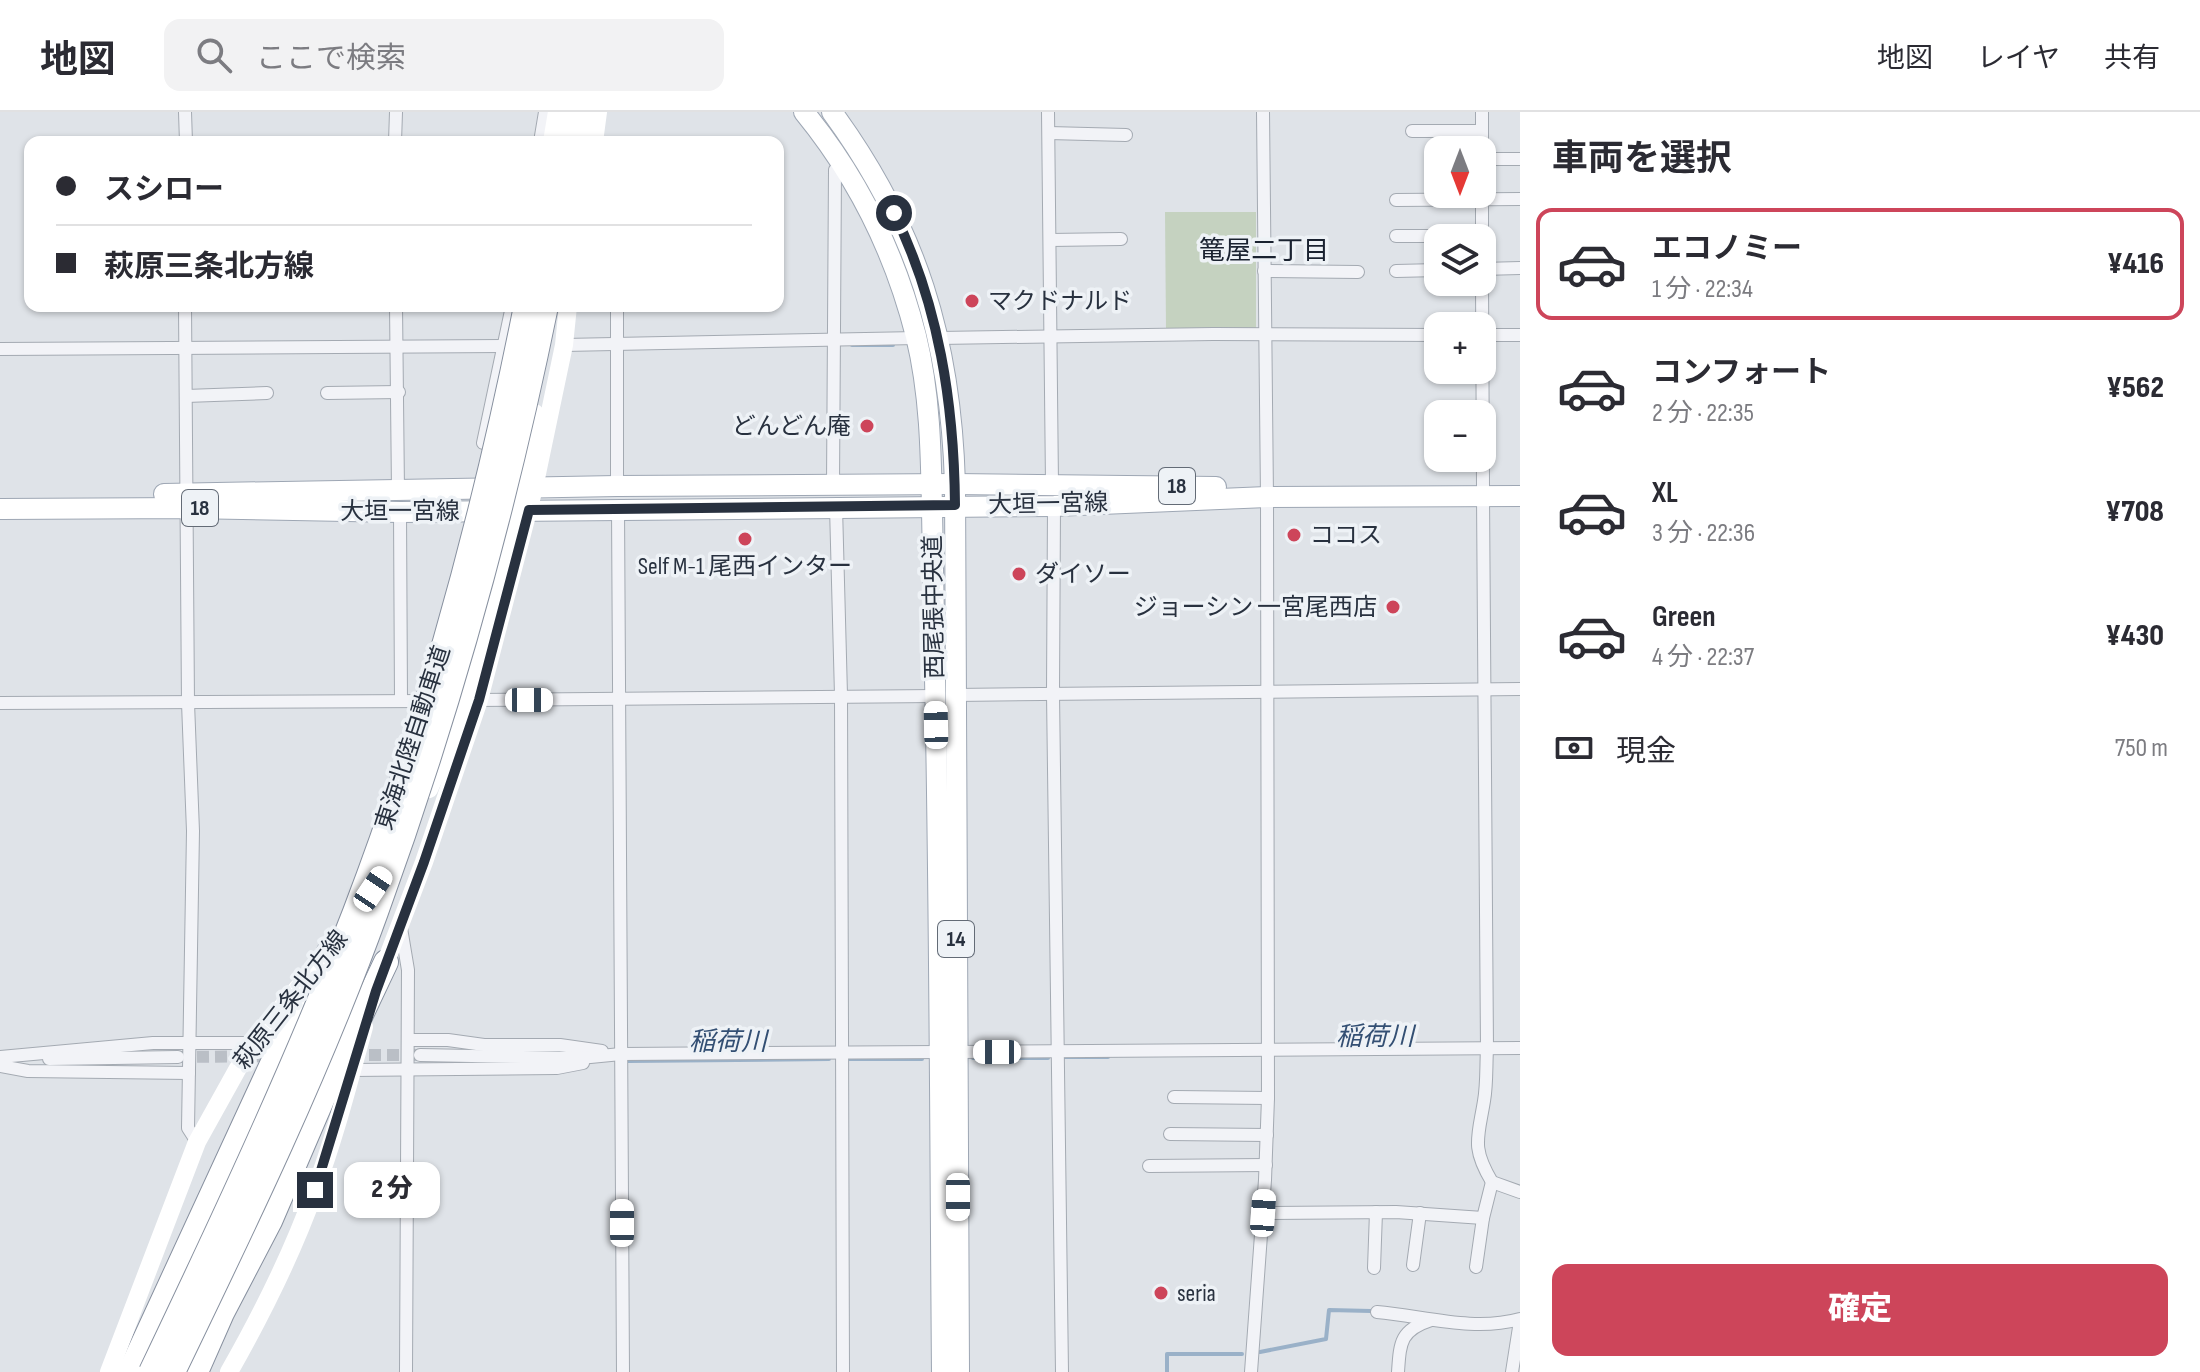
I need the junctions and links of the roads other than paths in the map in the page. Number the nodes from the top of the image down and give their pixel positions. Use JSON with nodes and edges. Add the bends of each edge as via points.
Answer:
{"nodes":[{"id":1,"x":185,"y":112,"type":"edge"},
{"id":2,"x":396,"y":112,"type":"edge"},
{"id":3,"x":545,"y":112,"type":"edge"},
{"id":4,"x":560,"y":112,"type":"edge"},
{"id":5,"x":579,"y":112,"type":"edge"},
{"id":6,"x":586,"y":112,"type":"edge"},
{"id":7,"x":598,"y":112,"type":"edge"},
{"id":8,"x":804,"y":112,"type":"edge"},
{"id":9,"x":832,"y":112,"type":"edge"},
{"id":10,"x":1048,"y":112,"type":"edge"},
{"id":11,"x":1263,"y":112,"type":"edge"},
{"id":12,"x":1482,"y":112,"type":"edge"},
{"id":13,"x":1412,"y":131,"type":"dead end"},
{"id":14,"x":1482,"y":131,"type":"junction"},
{"id":15,"x":1049,"y":133,"type":"junction"},
{"id":16,"x":1126,"y":135,"type":"dead end"},
{"id":17,"x":186,"y":136,"type":"edge"},
{"id":18,"x":395,"y":136,"type":"edge"},
{"id":19,"x":541,"y":136,"type":"edge"},
{"id":20,"x":556,"y":136,"type":"edge"},
{"id":21,"x":576,"y":136,"type":"edge"},
{"id":22,"x":583,"y":136,"type":"edge"},
{"id":23,"x":595,"y":136,"type":"edge"},
{"id":24,"x":1482,"y":136,"type":"edge"},
{"id":25,"x":1496,"y":159,"type":"edge"},
{"id":26,"x":1520,"y":159,"type":"edge"},
{"id":27,"x":843,"y":166,"type":"junction"},
{"id":28,"x":1496,"y":198,"type":"edge"},
{"id":29,"x":1424,"y":199,"type":"edge"},
{"id":30,"x":1520,"y":199,"type":"edge"},
{"id":31,"x":1396,"y":200,"type":"dead end"},
{"id":32,"x":1396,"y":236,"type":"dead end"},
{"id":33,"x":1424,"y":236,"type":"edge"},
{"id":34,"x":1121,"y":239,"type":"dead end"},
{"id":35,"x":1050,"y":240,"type":"junction"},
{"id":36,"x":1520,"y":268,"type":"edge"},
{"id":37,"x":1496,"y":269,"type":"edge"},
{"id":38,"x":1424,"y":270,"type":"edge"},
{"id":39,"x":1264,"y":271,"type":"junction"},
{"id":40,"x":1396,"y":271,"type":"dead end"},
{"id":41,"x":1358,"y":272,"type":"dead end"},
{"id":42,"x":185,"y":312,"type":"edge"},
{"id":43,"x":396,"y":312,"type":"edge"},
{"id":44,"x":511,"y":312,"type":"edge"},
{"id":45,"x":525,"y":312,"type":"edge"},
{"id":46,"x":545,"y":312,"type":"edge"},
{"id":47,"x":553,"y":312,"type":"edge"},
{"id":48,"x":567,"y":312,"type":"edge"},
{"id":49,"x":617,"y":312,"type":"edge"},
{"id":50,"x":1265,"y":335,"type":"junction"},
{"id":51,"x":1424,"y":335,"type":"edge"},
{"id":52,"x":1496,"y":335,"type":"edge"},
{"id":53,"x":1520,"y":335,"type":"edge"},
{"id":54,"x":1051,"y":337,"type":"junction"},
{"id":55,"x":917,"y":338,"type":"junction"},
{"id":56,"x":939,"y":338,"type":"junction"},
{"id":57,"x":833,"y":341,"type":"junction"},
{"id":58,"x":617,"y":344,"type":"junction"},
{"id":59,"x":564,"y":345,"type":"junction"},
{"id":60,"x":504,"y":346,"type":"junction"},
{"id":61,"x":185,"y":348,"type":"junction"},
{"id":62,"x":397,"y":348,"type":"junction"},
{"id":63,"x":0,"y":349,"type":"edge"},
{"id":64,"x":1482,"y":384,"type":"edge"},
{"id":65,"x":399,"y":392,"type":"junction"},
{"id":66,"x":267,"y":393,"type":"dead end"},
{"id":67,"x":327,"y":393,"type":"dead end"},
{"id":68,"x":186,"y":396,"type":"junction"},
{"id":69,"x":483,"y":443,"type":"dead end"},
{"id":70,"x":932,"y":484,"type":"junction"},
{"id":71,"x":955,"y":484,"type":"junction"},
{"id":72,"x":1052,"y":484,"type":"junction"},
{"id":73,"x":833,"y":485,"type":"junction"},
{"id":74,"x":617,"y":486,"type":"junction"},
{"id":75,"x":1520,"y":486,"type":"edge"},
{"id":76,"x":526,"y":488,"type":"junction"},
{"id":77,"x":1483,"y":491,"type":"junction"},
{"id":78,"x":1267,"y":492,"type":"junction"},
{"id":79,"x":0,"y":495,"type":"edge"},
{"id":80,"x":1520,"y":496,"type":"edge"},
{"id":81,"x":188,"y":501,"type":"junction"},
{"id":82,"x":399,"y":502,"type":"junction"},
{"id":83,"x":932,"y":505,"type":"junction"},
{"id":84,"x":955,"y":505,"type":"junction"},
{"id":85,"x":1054,"y":506,"type":"junction"},
{"id":86,"x":836,"y":507,"type":"junction"},
{"id":87,"x":618,"y":508,"type":"junction"},
{"id":88,"x":0,"y":509,"type":"edge"},
{"id":89,"x":521,"y":510,"type":"junction"},
{"id":90,"x":1484,"y":689,"type":"junction"},
{"id":91,"x":1520,"y":689,"type":"edge"},
{"id":92,"x":1266,"y":691,"type":"junction"},
{"id":93,"x":1053,"y":694,"type":"junction"},
{"id":94,"x":841,"y":695,"type":"junction"},
{"id":95,"x":945,"y":695,"type":"junction"},
{"id":96,"x":620,"y":699,"type":"junction"},
{"id":97,"x":470,"y":700,"type":"junction"},
{"id":98,"x":401,"y":701,"type":"junction"},
{"id":99,"x":0,"y":703,"type":"edge"},
{"id":100,"x":188,"y":703,"type":"junction"},
{"id":101,"x":401,"y":924,"type":"junction"},
{"id":102,"x":329,"y":952,"type":"junction"},
{"id":103,"x":386,"y":962,"type":"junction"},
{"id":104,"x":408,"y":1040,"type":"junction"},
{"id":105,"x":189,"y":1042,"type":"junction"},
{"id":106,"x":252,"y":1043,"type":"junction"},
{"id":107,"x":1520,"y":1048,"type":"edge"},
{"id":108,"x":1266,"y":1049,"type":"junction"},
{"id":109,"x":1487,"y":1049,"type":"junction"},
{"id":110,"x":842,"y":1052,"type":"junction"},
{"id":111,"x":948,"y":1052,"type":"junction"},
{"id":112,"x":1056,"y":1052,"type":"junction"},
{"id":113,"x":621,"y":1054,"type":"junction"},
{"id":114,"x":420,"y":1055,"type":"tunnel mouth"},
{"id":115,"x":178,"y":1057,"type":"tunnel mouth"},
{"id":116,"x":0,"y":1061,"type":"edge"},
{"id":117,"x":408,"y":1069,"type":"junction"},
{"id":118,"x":352,"y":1070,"type":"junction"},
{"id":119,"x":189,"y":1073,"type":"junction"},
{"id":120,"x":1174,"y":1097,"type":"dead end"},
{"id":121,"x":1268,"y":1098,"type":"junction"},
{"id":122,"x":1170,"y":1134,"type":"dead end"},
{"id":123,"x":1267,"y":1135,"type":"junction"},
{"id":124,"x":197,"y":1142,"type":"junction"},
{"id":125,"x":1266,"y":1165,"type":"junction"},
{"id":126,"x":1149,"y":1166,"type":"dead end"},
{"id":127,"x":1492,"y":1182,"type":"junction"},
{"id":128,"x":1520,"y":1192,"type":"edge"},
{"id":129,"x":1376,"y":1212,"type":"junction"},
{"id":130,"x":1263,"y":1213,"type":"junction"},
{"id":131,"x":1420,"y":1213,"type":"junction"},
{"id":132,"x":1483,"y":1218,"type":"junction"},
{"id":133,"x":1413,"y":1265,"type":"dead end"},
{"id":134,"x":1476,"y":1267,"type":"dead end"},
{"id":135,"x":1374,"y":1268,"type":"dead end"},
{"id":136,"x":1377,"y":1312,"type":"dead end"},
{"id":137,"x":1431,"y":1320,"type":"junction"},
{"id":138,"x":1520,"y":1320,"type":"edge"},
{"id":139,"x":109,"y":1372,"type":"edge"},
{"id":140,"x":130,"y":1372,"type":"edge"},
{"id":141,"x":151,"y":1372,"type":"edge"},
{"id":142,"x":173,"y":1372,"type":"edge"},
{"id":143,"x":196,"y":1372,"type":"edge"},
{"id":144,"x":229,"y":1372,"type":"edge"},
{"id":145,"x":406,"y":1372,"type":"edge"},
{"id":146,"x":623,"y":1372,"type":"edge"},
{"id":147,"x":843,"y":1372,"type":"edge"},
{"id":148,"x":942,"y":1372,"type":"edge"},
{"id":149,"x":959,"y":1372,"type":"edge"},
{"id":150,"x":1062,"y":1372,"type":"edge"},
{"id":151,"x":1251,"y":1372,"type":"edge"},
{"id":152,"x":1398,"y":1372,"type":"edge"},
{"id":153,"x":1512,"y":1372,"type":"edge"}],
"edges":[{"from":1,"to":17,"type":"street"},
{"from":2,"to":18,"type":"street"},
{"from":3,"to":19,"type":"street"},
{"from":4,"to":20,"type":"highway"},
{"from":5,"to":21,"type":"highway"},
{"from":6,"to":22,"type":"main road"},
{"from":7,"to":23,"type":"main road"},
{"from":8,"to":27,"type":"main road","name":"西尾張中央道","number":"14"},
{"from":9,"to":56,"type":"main road","name":"西尾張中央道","number":"14","via":[[892,208]]},
{"from":10,"to":15,"type":"street"},
{"from":11,"to":39,"type":"street"},
{"from":12,"to":14,"type":"street"},
{"from":13,"to":14,"type":"street"},
{"from":14,"to":24,"type":"street"},
{"from":15,"to":16,"type":"street"},
{"from":15,"to":35,"type":"street"},
{"from":25,"to":26,"type":"street"},
{"from":27,"to":55,"type":"main road","name":"西尾張中央道","number":"14","via":[[881,233]]},
{"from":27,"to":57,"type":"street","via":[[835,170]]},
{"from":28,"to":30,"type":"street"},
{"from":29,"to":31,"type":"street"},
{"from":32,"to":33,"type":"street"},
{"from":34,"to":35,"type":"street"},
{"from":35,"to":54,"type":"street"},
{"from":36,"to":37,"type":"street"},
{"from":38,"to":40,"type":"street"},
{"from":39,"to":41,"type":"street"},
{"from":39,"to":50,"type":"street"},
{"from":42,"to":61,"type":"street"},
{"from":43,"to":62,"type":"street"},
{"from":44,"to":60,"type":"street"},
{"from":45,"to":141,"type":"highway","name":"東海北陸自動車道","bridge":true,"via":[[467,561],[385,829],[289,1076]]},
{"from":46,"to":142,"type":"highway","name":"東海北陸自動車道","bridge":true,"via":[[486,568],[406,829],[308,1084]]},
{"from":47,"to":76,"type":"main road","name":"萩原三条北方線"},
{"from":48,"to":59,"type":"main road","name":"萩原三条北方線"},
{"from":49,"to":58,"type":"street"},
{"from":50,"to":51,"type":"street"},
{"from":50,"to":54,"type":"street"},
{"from":50,"to":78,"type":"street"},
{"from":52,"to":53,"type":"street"},
{"from":54,"to":56,"type":"street"},
{"from":54,"to":72,"type":"street"},
{"from":55,"to":57,"type":"street"},
{"from":55,"to":70,"type":"main road","name":"西尾張中央道","number":"14"},
{"from":56,"to":71,"type":"main road","name":"西尾張中央道","number":"14"},
{"from":57,"to":58,"type":"street"},
{"from":57,"to":73,"type":"street"},
{"from":58,"to":59,"type":"street"},
{"from":58,"to":74,"type":"street"},
{"from":59,"to":76,"type":"main road","name":"萩原三条北方線"},
{"from":60,"to":62,"type":"street"},
{"from":60,"to":69,"type":"street"},
{"from":61,"to":62,"type":"street"},
{"from":61,"to":63,"type":"street"},
{"from":61,"to":68,"type":"street"},
{"from":62,"to":65,"type":"street"},
{"from":64,"to":77,"type":"street"},
{"from":65,"to":67,"type":"street"},
{"from":65,"to":82,"type":"street"},
{"from":66,"to":68,"type":"street"},
{"from":68,"to":81,"type":"street"},
{"from":70,"to":71,"type":"main road","name":"大垣一宮線","number":"18"},
{"from":70,"to":73,"type":"main road","name":"大垣一宮線","number":"18"},
{"from":70,"to":83,"type":"main road","name":"西尾張中央道","number":"14"},
{"from":71,"to":72,"type":"main road","name":"大垣一宮線","number":"18"},
{"from":71,"to":84,"type":"main road","name":"西尾張中央道","number":"14"},
{"from":72,"to":78,"type":"main road","name":"大垣一宮線","number":"18"},
{"from":73,"to":74,"type":"main road","name":"大垣一宮線","number":"18"},
{"from":74,"to":76,"type":"main road","name":"大垣一宮線","number":"18"},
{"from":75,"to":77,"type":"main road","name":"大垣一宮線","number":"18"},
{"from":76,"to":82,"type":"main road","name":"大垣一宮線","number":"18"},
{"from":76,"to":89,"type":"main road","name":"萩原三条北方線"},
{"from":77,"to":78,"type":"main road","name":"大垣一宮線","number":"18"},
{"from":77,"to":80,"type":"main road","name":"大垣一宮線","number":"18"},
{"from":77,"to":90,"type":"street"},
{"from":78,"to":85,"type":"main road","name":"大垣一宮線","number":"18"},
{"from":78,"to":92,"type":"street"},
{"from":79,"to":81,"type":"main road","name":"大垣一宮線","number":"18"},
{"from":81,"to":82,"type":"main road","name":"大垣一宮線","number":"18"},
{"from":81,"to":88,"type":"main road","name":"大垣一宮線","number":"18"},
{"from":81,"to":100,"type":"street"},
{"from":82,"to":89,"type":"main road","name":"大垣一宮線","number":"18"},
{"from":82,"to":98,"type":"street"},
{"from":83,"to":84,"type":"main road","name":"大垣一宮線","number":"18"},
{"from":83,"to":86,"type":"main road","name":"大垣一宮線","number":"18"},
{"from":83,"to":95,"type":"main road","name":"西尾張中央道","number":"14"},
{"from":84,"to":85,"type":"main road","name":"大垣一宮線","number":"18"},
{"from":84,"to":95,"type":"main road","name":"西尾張中央道","number":"14"},
{"from":85,"to":93,"type":"street"},
{"from":86,"to":87,"type":"main road","name":"大垣一宮線","number":"18"},
{"from":86,"to":94,"type":"street"},
{"from":87,"to":89,"type":"main road","name":"大垣一宮線","number":"18"},
{"from":87,"to":96,"type":"street"},
{"from":89,"to":97,"type":"main road","name":"萩原三条北方線"},
{"from":90,"to":91,"type":"street"},
{"from":90,"to":92,"type":"street"},
{"from":90,"to":109,"type":"street"},
{"from":92,"to":93,"type":"street"},
{"from":92,"to":108,"type":"street"},
{"from":93,"to":95,"type":"street"},
{"from":93,"to":112,"type":"street"},
{"from":94,"to":95,"type":"street"},
{"from":94,"to":96,"type":"street"},
{"from":94,"to":110,"type":"street"},
{"from":95,"to":111,"type":"main road","name":"西尾張中央道","number":"14"},
{"from":96,"to":97,"type":"street"},
{"from":96,"to":113,"type":"street"},
{"from":97,"to":98,"type":"street"},
{"from":97,"to":101,"type":"main road","name":"萩原三条北方線"},
{"from":97,"to":102,"type":"main road","name":"萩原三条北方線","via":[[414,820]]},
{"from":98,"to":100,"type":"street"},
{"from":99,"to":100,"type":"street"},
{"from":100,"to":105,"type":"street","via":[[193,831]]},
{"from":101,"to":103,"type":"main road","name":"萩原三条北方線"},
{"from":101,"to":104,"type":"street","via":[[408,970]]},
{"from":102,"to":106,"type":"main road","name":"萩原三条北方線"},
{"from":102,"to":140,"type":"highway"},
{"from":103,"to":118,"type":"main road","name":"萩原三条北方線"},
{"from":103,"to":143,"type":"highway"},
{"from":104,"to":113,"type":"street","via":[[560,1045]]},
{"from":104,"to":117,"type":"street"},
{"from":105,"to":106,"type":"street"},
{"from":105,"to":116,"type":"street","via":[[40,1051]]},
{"from":105,"to":119,"type":"street"},
{"from":106,"to":124,"type":"main road","name":"萩原三条北方線"},
{"from":107,"to":109,"type":"street"},
{"from":108,"to":109,"type":"street"},
{"from":108,"to":112,"type":"street"},
{"from":108,"to":121,"type":"street"},
{"from":109,"to":127,"type":"street","via":[[1477,1147]]},
{"from":110,"to":111,"type":"street"},
{"from":110,"to":113,"type":"street"},
{"from":110,"to":147,"type":"street"},
{"from":111,"to":112,"type":"street"},
{"from":111,"to":148,"type":"main road","name":"西尾張中央道","number":"14"},
{"from":111,"to":149,"type":"main road","name":"西尾張中央道","number":"14"},
{"from":112,"to":150,"type":"street"},
{"from":113,"to":114,"type":"street"},
{"from":113,"to":117,"type":"street","via":[[557,1068]]},
{"from":113,"to":146,"type":"street"},
{"from":115,"to":116,"type":"street"},
{"from":116,"to":119,"type":"street","via":[[28,1071]]},
{"from":117,"to":118,"type":"street"},
{"from":117,"to":145,"type":"street"},
{"from":118,"to":144,"type":"main road","name":"萩原三条北方線","via":[[285,1266]]},
{"from":119,"to":124,"type":"street","via":[[188,1128]]},
{"from":120,"to":121,"type":"street"},
{"from":121,"to":123,"type":"street"},
{"from":122,"to":123,"type":"street"},
{"from":123,"to":125,"type":"street"},
{"from":124,"to":139,"type":"main road","name":"萩原三条北方線"},
{"from":125,"to":126,"type":"street"},
{"from":125,"to":130,"type":"street"},
{"from":127,"to":128,"type":"street"},
{"from":127,"to":132,"type":"street"},
{"from":129,"to":130,"type":"street"},
{"from":129,"to":131,"type":"street"},
{"from":129,"to":135,"type":"street"},
{"from":130,"to":151,"type":"street"},
{"from":131,"to":132,"type":"street"},
{"from":131,"to":133,"type":"street"},
{"from":132,"to":134,"type":"street"},
{"from":136,"to":137,"type":"street"},
{"from":137,"to":138,"type":"street","via":[[1477,1325]]},
{"from":137,"to":152,"type":"street","via":[[1404,1336]]},
{"from":138,"to":153,"type":"street"}]}
